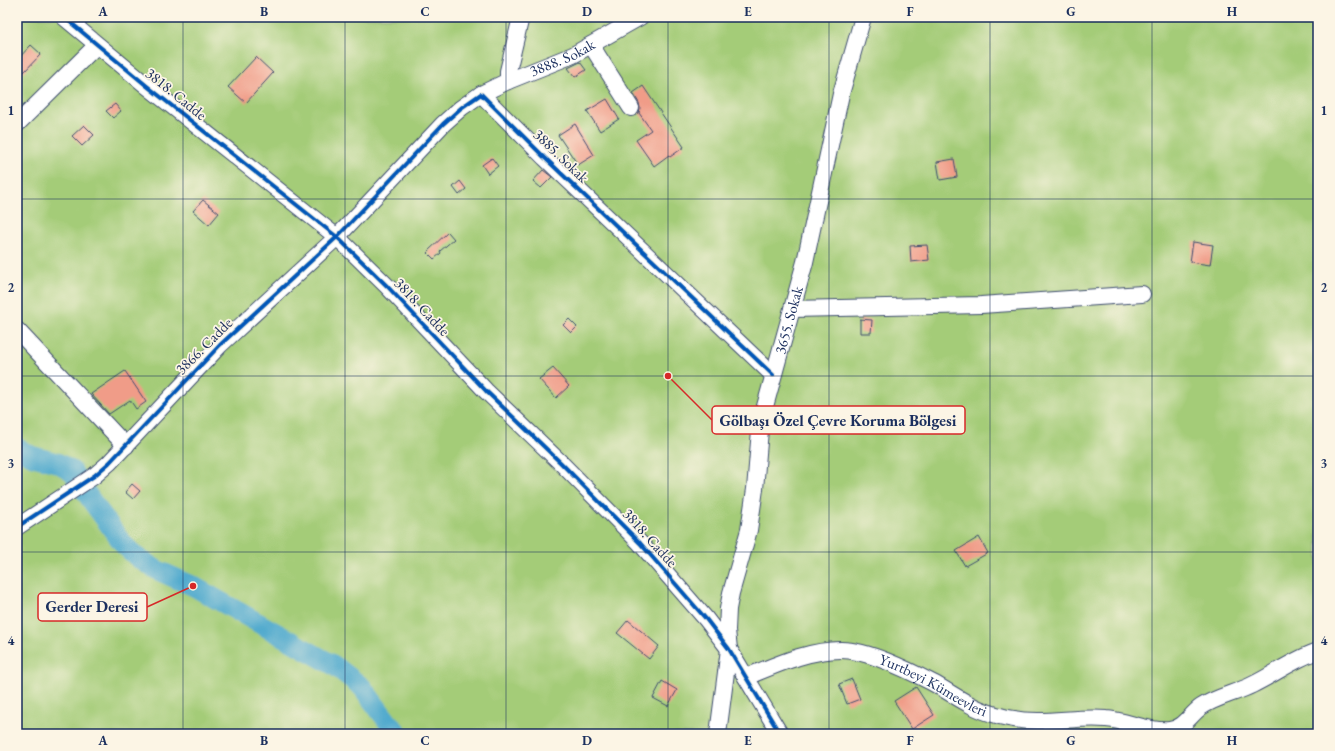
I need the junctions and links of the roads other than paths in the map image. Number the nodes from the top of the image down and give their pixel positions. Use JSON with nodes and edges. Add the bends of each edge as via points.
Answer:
{"nodes":[{"id":1,"x":64,"y":17,"type":"edge"},
{"id":2,"x":521,"y":17,"type":"edge"},
{"id":3,"x":640,"y":17,"type":"edge"},
{"id":4,"x":863,"y":17,"type":"edge"},
{"id":5,"x":97,"y":45,"type":"junction"},
{"id":6,"x":591,"y":45,"type":"junction"},
{"id":7,"x":508,"y":81,"type":"junction"},
{"id":8,"x":481,"y":94,"type":"junction"},
{"id":9,"x":631,"y":108,"type":"dead end"},
{"id":10,"x":17,"y":124,"type":"edge"},
{"id":11,"x":336,"y":237,"type":"junction"},
{"id":12,"x":1142,"y":294,"type":"dead end"},
{"id":13,"x":792,"y":309,"type":"junction"},
{"id":14,"x":17,"y":330,"type":"edge"},
{"id":15,"x":773,"y":375,"type":"junction"},
{"id":16,"x":126,"y":446,"type":"junction"},
{"id":17,"x":17,"y":527,"type":"edge"},
{"id":18,"x":729,"y":649,"type":"junction"},
{"id":19,"x":1318,"y":651,"type":"edge"},
{"id":20,"x":746,"y":677,"type":"junction"},
{"id":21,"x":718,"y":734,"type":"edge"},
{"id":22,"x":780,"y":734,"type":"edge"}],
"edges":[{"from":1,"to":5,"type":"street","name":"3818. Cadde"},
{"from":2,"to":7,"type":"street"},
{"from":3,"to":6,"type":"street","name":"3888. Sokak"},
{"from":4,"to":13,"type":"street","name":"3655. Sokak","via":[[841,94],[805,262]]},
{"from":5,"to":10,"type":"street"},
{"from":5,"to":11,"type":"street","name":"3818. Cadde"},
{"from":6,"to":7,"type":"street","name":"3888. Sokak","via":[[573,55]]},
{"from":6,"to":9,"type":"street"},
{"from":7,"to":8,"type":"street","name":"3888. Sokak"},
{"from":8,"to":11,"type":"street","via":[[461,108],[429,138]]},
{"from":8,"to":15,"type":"street","name":"3885. Sokak"},
{"from":11,"to":16,"type":"street","name":"3866. Cadde","via":[[220,345]]},
{"from":11,"to":18,"type":"street","name":"3818. Cadde","via":[[486,391],[640,543]]},
{"from":12,"to":13,"type":"street","via":[[981,305]]},
{"from":13,"to":15,"type":"street","name":"3655. Sokak"},
{"from":14,"to":16,"type":"street"},
{"from":15,"to":18,"type":"street","name":"3655. Sokak","via":[[760,430],[749,530],[728,609]]},
{"from":16,"to":17,"type":"street","name":"3866. Cadde","via":[[94,476]]},
{"from":18,"to":20,"type":"street"},
{"from":18,"to":21,"type":"street"},
{"from":19,"to":20,"type":"street","name":"Yurtbeyi Kümeevleri","via":[[1252,685],[1204,705],[1178,727],[1163,731],[1108,719],[1038,721],[1006,718],[976,708],[933,683],[896,666],[868,654],[852,651],[832,650],[801,656]]},
{"from":20,"to":22,"type":"street"}]}
